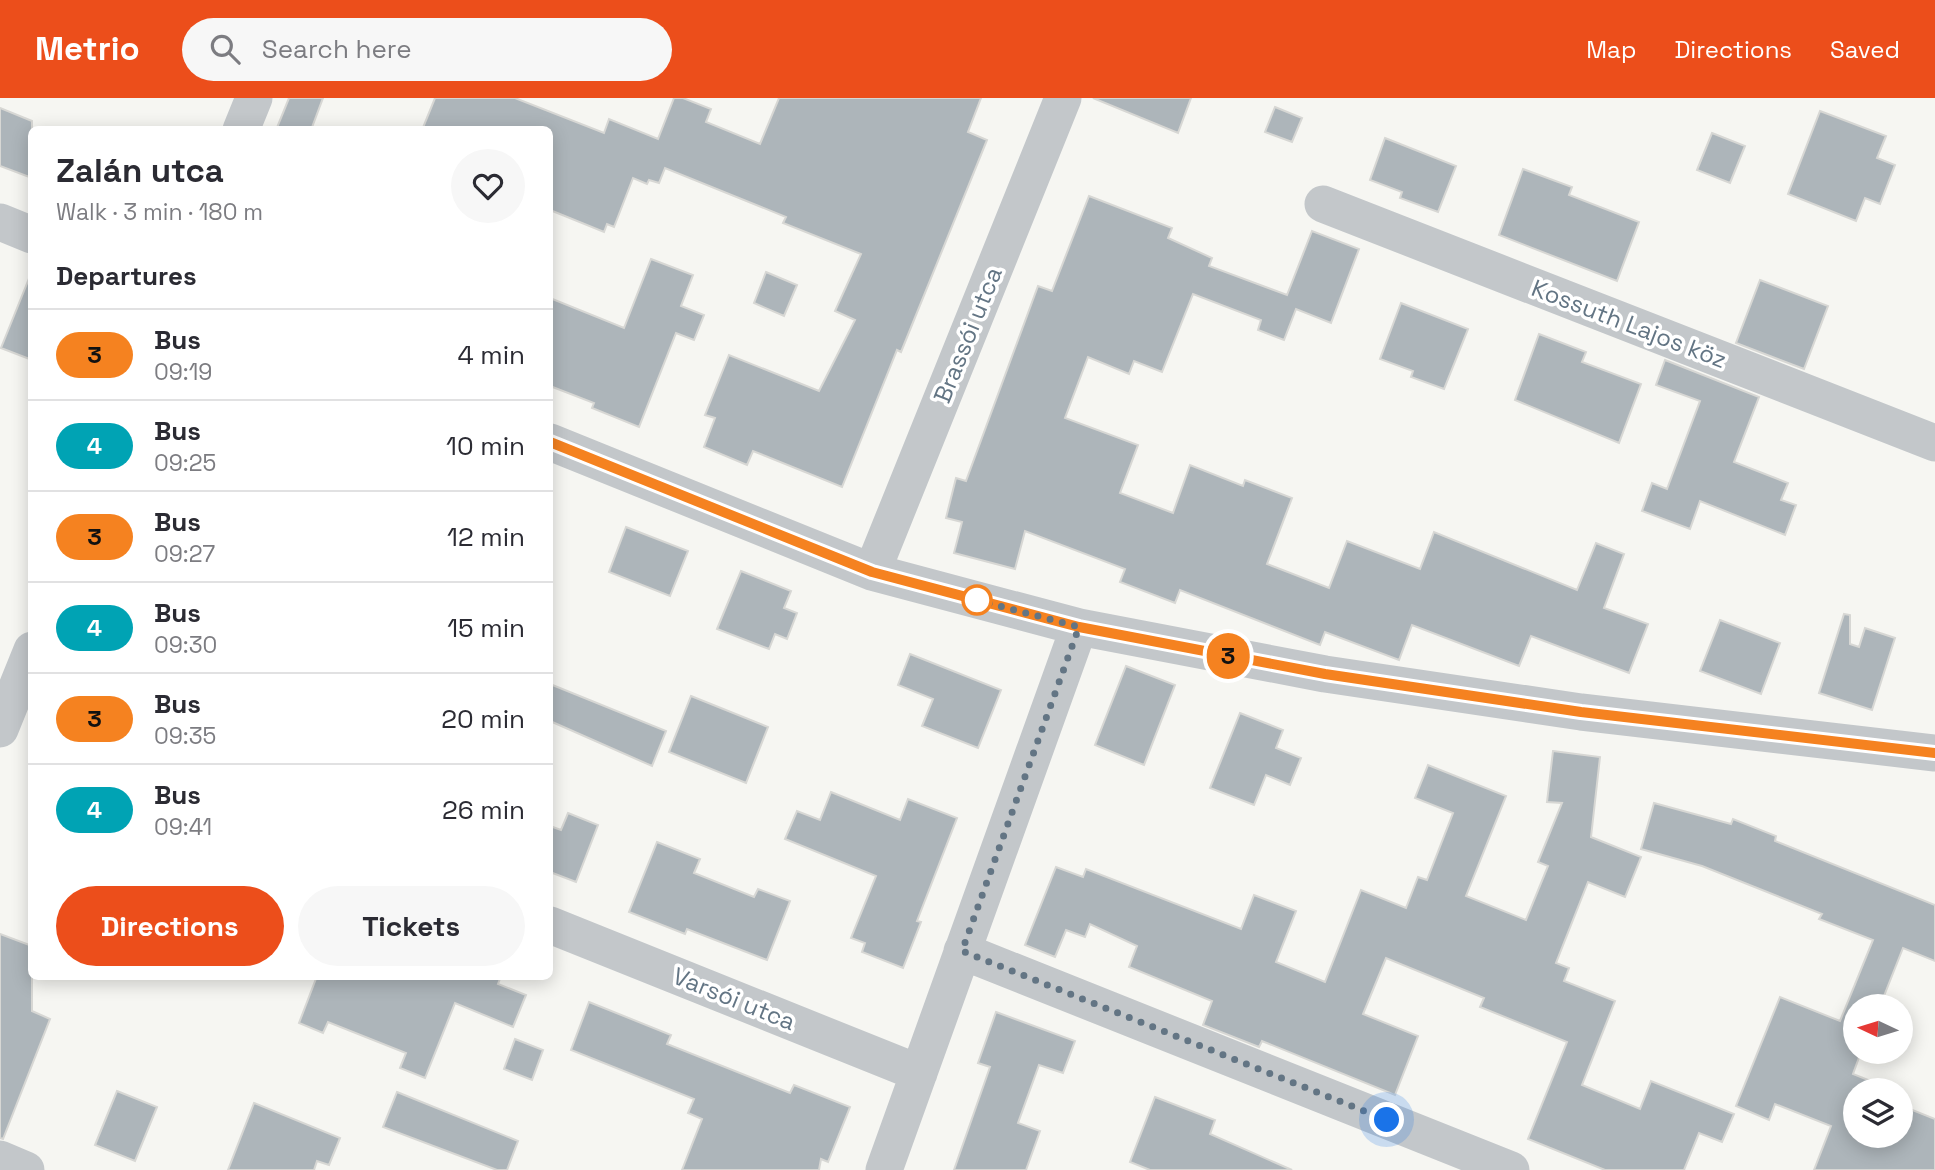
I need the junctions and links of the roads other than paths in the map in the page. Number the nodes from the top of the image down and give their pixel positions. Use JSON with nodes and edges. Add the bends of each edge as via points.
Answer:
{"nodes":[{"id":1,"x":254,"y":98,"type":"edge"},
{"id":2,"x":1063,"y":98,"type":"edge"},
{"id":3,"x":243,"y":126,"type":"edge"},
{"id":4,"x":1323,"y":204,"type":"dead end"},
{"id":5,"x":0,"y":222,"type":"edge"},
{"id":6,"x":28,"y":233,"type":"edge"},
{"id":7,"x":553,"y":443,"type":"edge"},
{"id":8,"x":1935,"y":443,"type":"edge"},
{"id":9,"x":872,"y":572,"type":"junction"},
{"id":10,"x":1079,"y":627,"type":"junction"},
{"id":11,"x":28,"y":662,"type":"edge"},
{"id":12,"x":10,"y":714,"type":"edge"},
{"id":13,"x":1935,"y":753,"type":"edge"},
{"id":14,"x":553,"y":926,"type":"edge"},
{"id":15,"x":962,"y":951,"type":"junction"},
{"id":16,"x":919,"y":1073,"type":"junction"},
{"id":17,"x":0,"y":1159,"type":"edge"},
{"id":18,"x":26,"y":1170,"type":"edge"},
{"id":19,"x":884,"y":1170,"type":"edge"},
{"id":20,"x":1511,"y":1170,"type":"edge"}],
"edges":[{"from":1,"to":3,"type":"street"},
{"from":2,"to":9,"type":"street","name":"Brassói utca"},
{"from":4,"to":8,"type":"street","name":"Kossuth Lajos köz"},
{"from":5,"to":6,"type":"street"},
{"from":7,"to":9,"type":"street"},
{"from":9,"to":10,"type":"street"},
{"from":10,"to":13,"type":"street","via":[[1325,674],[1581,712]]},
{"from":10,"to":15,"type":"street"},
{"from":11,"to":12,"type":"street"},
{"from":14,"to":16,"type":"street","name":"Varsói utca"},
{"from":15,"to":16,"type":"street"},
{"from":15,"to":20,"type":"street"},
{"from":16,"to":19,"type":"street"},
{"from":17,"to":18,"type":"street"}]}
